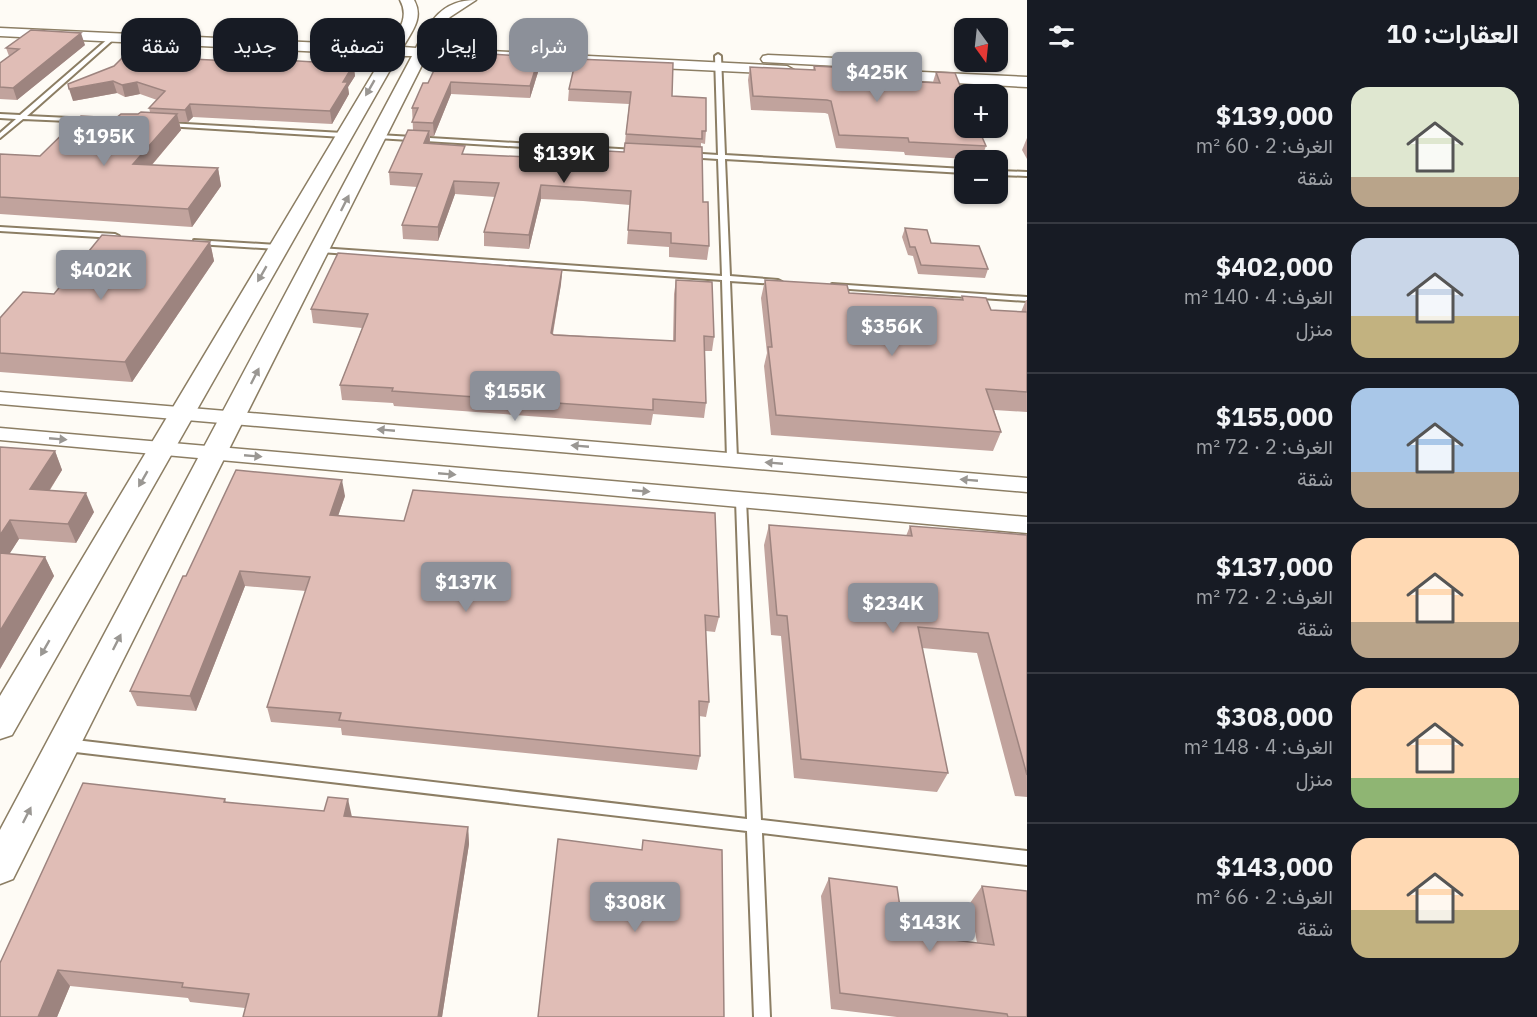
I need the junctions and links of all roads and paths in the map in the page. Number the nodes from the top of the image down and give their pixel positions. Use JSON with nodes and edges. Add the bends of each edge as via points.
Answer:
{"nodes":[{"id":1,"x":407,"y":0,"type":"edge"},
{"id":2,"x":469,"y":0,"type":"edge"},
{"id":3,"x":441,"y":18,"type":"edge"},
{"id":4,"x":0,"y":22,"type":"edge"},
{"id":5,"x":405,"y":30,"type":"edge"},
{"id":6,"x":0,"y":32,"type":"edge"},
{"id":7,"x":112,"y":38,"type":"junction"},
{"id":8,"x":310,"y":41,"type":"edge"},
{"id":9,"x":310,"y":44,"type":"edge"},
{"id":10,"x":497,"y":51,"type":"edge"},
{"id":11,"x":718,"y":62,"type":"junction"},
{"id":12,"x":417,"y":63,"type":"edge"},
{"id":13,"x":1027,"y":71,"type":"edge"},
{"id":14,"x":379,"y":72,"type":"edge"},
{"id":15,"x":1027,"y":82,"type":"edge"},
{"id":16,"x":0,"y":116,"type":"edge"},
{"id":17,"x":22,"y":117,"type":"junction"},
{"id":18,"x":94,"y":121,"type":"edge"},
{"id":19,"x":165,"y":125,"type":"edge"},
{"id":20,"x":343,"y":135,"type":"junction"},
{"id":21,"x":0,"y":136,"type":"edge"},
{"id":22,"x":379,"y":137,"type":"junction"},
{"id":23,"x":650,"y":153,"type":"edge"},
{"id":24,"x":674,"y":154,"type":"edge"},
{"id":25,"x":721,"y":157,"type":"junction"},
{"id":26,"x":954,"y":170,"type":"edge"},
{"id":27,"x":1008,"y":173,"type":"edge"},
{"id":28,"x":1027,"y":174,"type":"edge"},
{"id":29,"x":0,"y":229,"type":"edge"},
{"id":30,"x":127,"y":237,"type":"edge"},
{"id":31,"x":185,"y":241,"type":"edge"},
{"id":32,"x":277,"y":248,"type":"junction"},
{"id":33,"x":320,"y":250,"type":"junction"},
{"id":34,"x":725,"y":278,"type":"junction"},
{"id":35,"x":783,"y":282,"type":"edge"},
{"id":36,"x":830,"y":285,"type":"edge"},
{"id":37,"x":1027,"y":299,"type":"edge"},
{"id":38,"x":0,"y":398,"type":"edge"},
{"id":39,"x":181,"y":413,"type":"junction"},
{"id":40,"x":233,"y":418,"type":"junction"},
{"id":41,"x":0,"y":434,"type":"edge"},
{"id":42,"x":161,"y":448,"type":"junction"},
{"id":43,"x":215,"y":453,"type":"junction"},
{"id":44,"x":732,"y":459,"type":"junction"},
{"id":45,"x":1027,"y":485,"type":"edge"},
{"id":46,"x":741,"y":500,"type":"junction"},
{"id":47,"x":1027,"y":525,"type":"edge"},
{"id":48,"x":0,"y":725,"type":"edge"},
{"id":49,"x":63,"y":745,"type":"junction"},
{"id":50,"x":754,"y":826,"type":"junction"},
{"id":51,"x":1027,"y":858,"type":"edge"},
{"id":52,"x":0,"y":867,"type":"edge"},
{"id":53,"x":762,"y":1017,"type":"edge"}],
"edges":[{"from":1,"to":5,"type":"street","via":[[412,9]]},
{"from":2,"to":3,"type":"street"},
{"from":4,"to":8,"type":"street"},
{"from":6,"to":7,"type":"street"},
{"from":7,"to":9,"type":"street"},
{"from":7,"to":17,"type":"lane"},
{"from":10,"to":11,"type":"street"},
{"from":11,"to":13,"type":"street"},
{"from":11,"to":15,"type":"street"},
{"from":11,"to":25,"type":"lane"},
{"from":12,"to":22,"type":"street"},
{"from":14,"to":20,"type":"street","one_way":true},
{"from":16,"to":17,"type":"lane"},
{"from":17,"to":18,"type":"lane"},
{"from":17,"to":21,"type":"lane"},
{"from":19,"to":20,"type":"lane"},
{"from":20,"to":32,"type":"street"},
{"from":22,"to":23,"type":"lane"},
{"from":33,"to":22,"type":"street","one_way":true},
{"from":24,"to":25,"type":"lane"},
{"from":25,"to":26,"type":"lane"},
{"from":25,"to":34,"type":"lane"},
{"from":27,"to":28,"type":"lane"},
{"from":29,"to":30,"type":"lane"},
{"from":31,"to":32,"type":"lane"},
{"from":32,"to":39,"type":"street","one_way":true},
{"from":33,"to":34,"type":"lane"},
{"from":40,"to":33,"type":"street","one_way":true},
{"from":34,"to":35,"type":"lane"},
{"from":34,"to":44,"type":"lane"},
{"from":36,"to":37,"type":"lane"},
{"from":38,"to":39,"type":"street"},
{"from":39,"to":40,"type":"street"},
{"from":39,"to":42,"type":"street"},
{"from":40,"to":43,"type":"street"},
{"from":44,"to":40,"type":"street","one_way":true},
{"from":41,"to":42,"type":"street","one_way":true},
{"from":42,"to":43,"type":"street"},
{"from":42,"to":48,"type":"street","one_way":true},
{"from":43,"to":46,"type":"street","one_way":true},
{"from":49,"to":43,"type":"street","one_way":true},
{"from":45,"to":44,"type":"street","one_way":true},
{"from":46,"to":47,"type":"street"},
{"from":46,"to":50,"type":"lane"},
{"from":49,"to":50,"type":"lane"},
{"from":52,"to":49,"type":"street","one_way":true},
{"from":50,"to":51,"type":"lane"},
{"from":50,"to":53,"type":"lane"}]}
